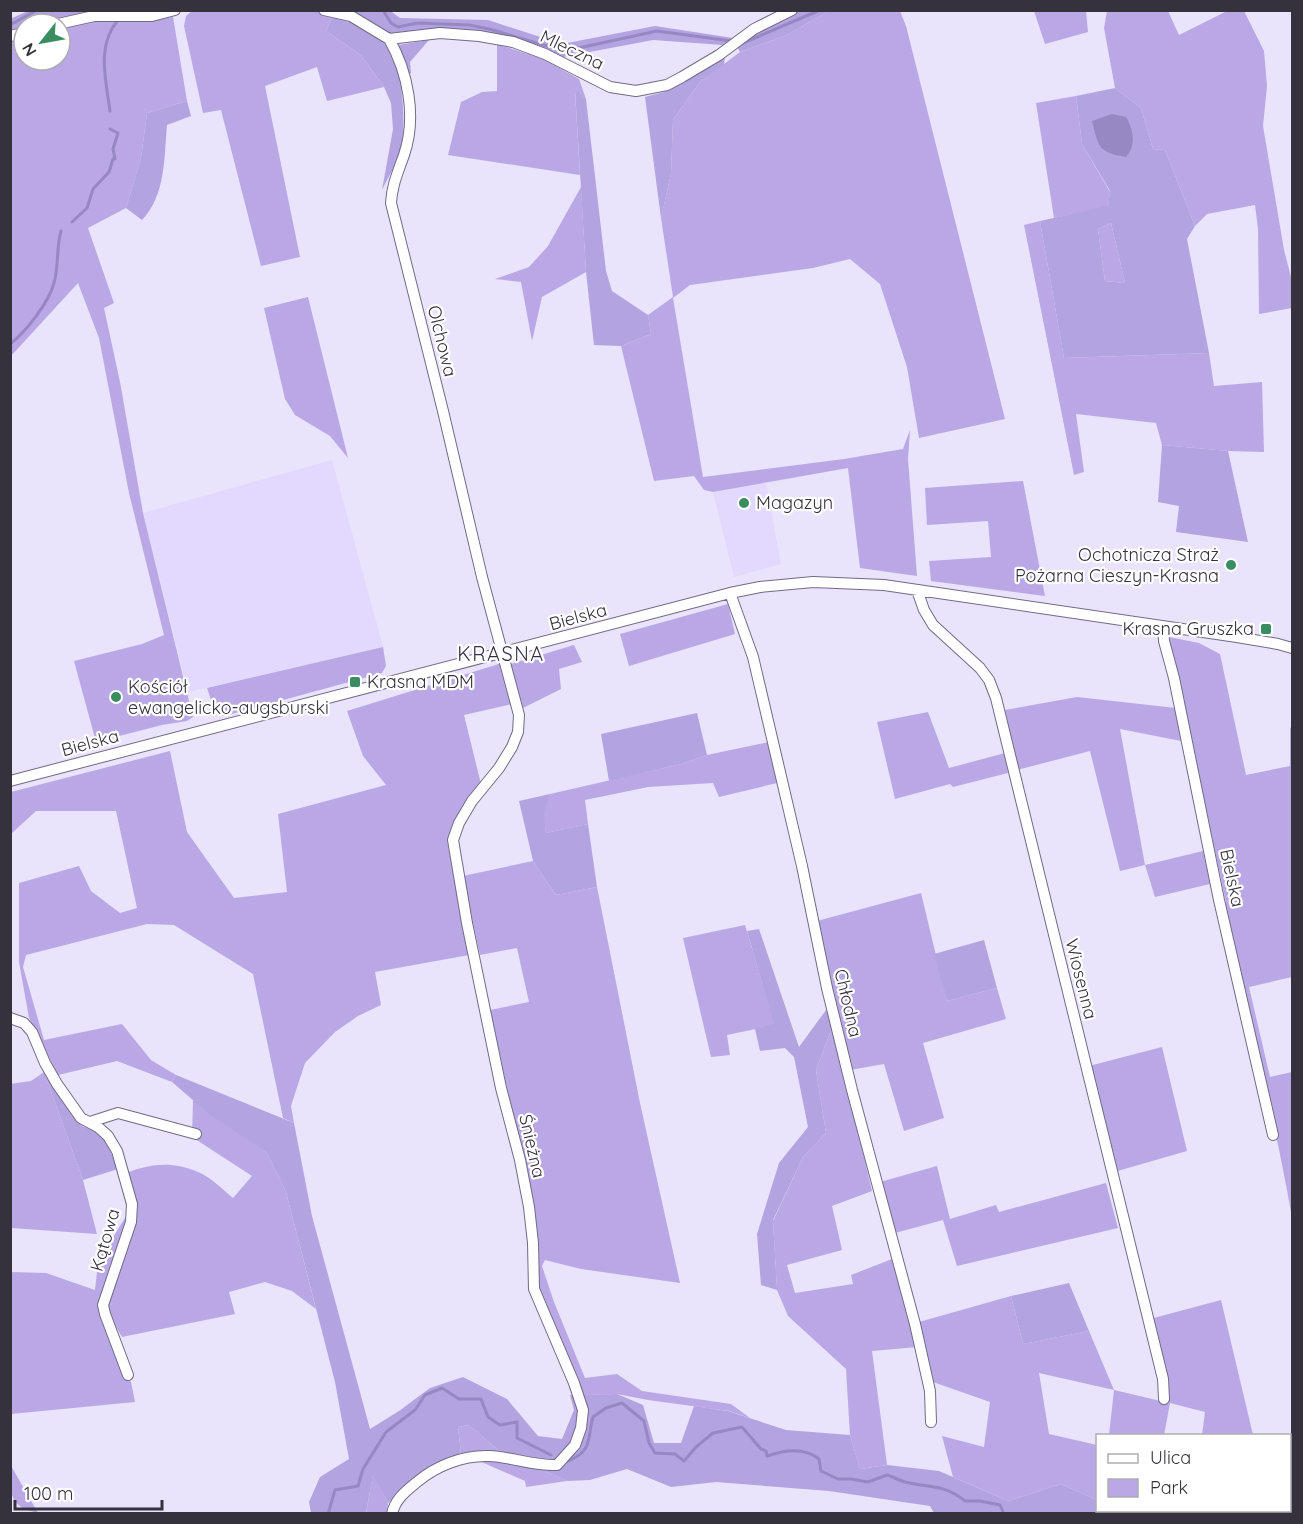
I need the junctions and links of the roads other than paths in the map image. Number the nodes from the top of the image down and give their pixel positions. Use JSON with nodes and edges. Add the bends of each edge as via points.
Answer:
{"nodes":[{"id":1,"x":175,"y":10,"type":"edge"},
{"id":2,"x":324,"y":10,"type":"edge"},
{"id":3,"x":792,"y":10,"type":"edge"},
{"id":4,"x":72,"y":21,"type":"edge"},
{"id":5,"x":389,"y":39,"type":"junction"},
{"id":6,"x":917,"y":590,"type":"junction"},
{"id":7,"x":730,"y":593,"type":"junction"},
{"id":8,"x":1162,"y":627,"type":"junction"},
{"id":9,"x":1293,"y":648,"type":"edge"},
{"id":10,"x":503,"y":654,"type":"junction"},
{"id":11,"x":10,"y":781,"type":"edge"},
{"id":12,"x":10,"y":1018,"type":"edge"},
{"id":13,"x":90,"y":1122,"type":"junction"},
{"id":14,"x":196,"y":1134,"type":"dead end"},
{"id":15,"x":1273,"y":1135,"type":"dead end"},
{"id":16,"x":128,"y":1375,"type":"dead end"},
{"id":17,"x":1164,"y":1400,"type":"dead end"},
{"id":18,"x":931,"y":1422,"type":"dead end"},
{"id":19,"x":392,"y":1514,"type":"edge"}],
"edges":[{"from":1,"to":4,"type":"street","via":[[152,16],[94,16]]},
{"from":2,"to":5,"type":"street","via":[[351,16]]},
{"from":3,"to":5,"type":"street","name":"Mleczna","via":[[754,29],[667,85],[636,91],[610,87],[545,54],[505,41],[440,33]]},
{"from":5,"to":10,"type":"street","name":"Olchowa","via":[[403,68],[410,116],[390,204]]},
{"from":6,"to":7,"type":"street","name":"Bielska","via":[[813,582]]},
{"from":6,"to":8,"type":"street","name":"Bielska"},
{"from":6,"to":17,"type":"street","name":"Wiosenna","via":[[933,625],[980,668],[996,698]]},
{"from":7,"to":10,"type":"street","name":"Bielska"},
{"from":7,"to":18,"type":"street","name":"Chłodna","via":[[753,657],[829,999],[915,1324],[930,1391]]},
{"from":8,"to":9,"type":"street","name":"Bielska"},
{"from":8,"to":15,"type":"street","name":"Bielska"},
{"from":10,"to":11,"type":"street","name":"Bielska"},
{"from":10,"to":19,"type":"street","name":"Śnieżna","via":[[519,715],[518,732],[499,768],[472,801],[453,840],[501,1088],[522,1172],[533,1243],[534,1289],[574,1383],[583,1410],[581,1428],[575,1445],[557,1465],[469,1457],[428,1472],[398,1498]]},
{"from":12,"to":13,"type":"street","name":"Kątowa","via":[[24,1023],[32,1032],[57,1084],[81,1118]]},
{"from":13,"to":14,"type":"street","via":[[118,1113]]},
{"from":13,"to":16,"type":"street","name":"Kątowa","via":[[108,1136],[117,1151],[132,1204],[131,1222],[103,1305]]}]}
